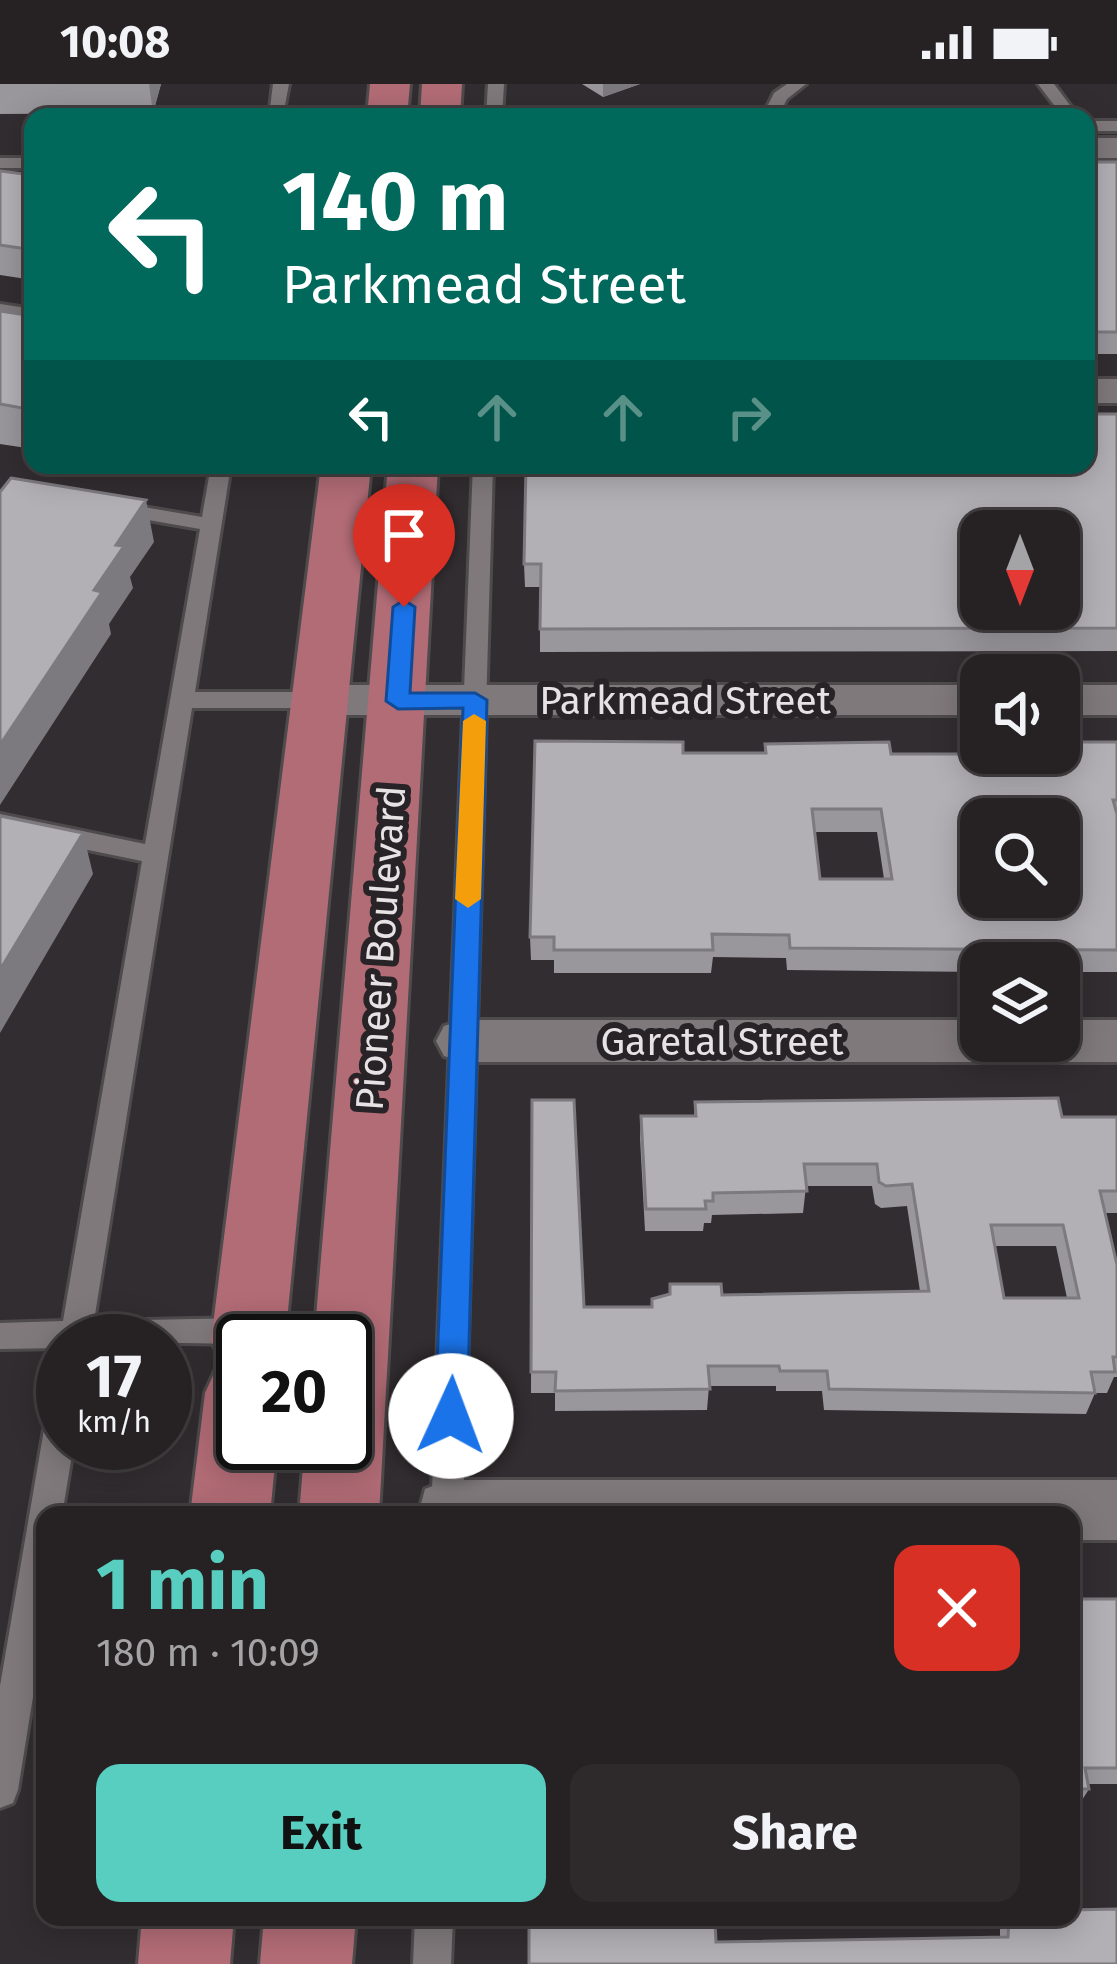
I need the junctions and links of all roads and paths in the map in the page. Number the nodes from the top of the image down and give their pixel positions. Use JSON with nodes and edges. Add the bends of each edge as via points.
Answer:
{"nodes":[{"id":1,"x":798,"y":84,"type":"edge"},
{"id":2,"x":1046,"y":84,"type":"edge"},
{"id":3,"x":774,"y":108,"type":"edge"},
{"id":4,"x":1064,"y":108,"type":"edge"},
{"id":5,"x":220,"y":474,"type":"edge"},
{"id":6,"x":345,"y":474,"type":"edge"},
{"id":7,"x":412,"y":474,"type":"edge"},
{"id":8,"x":483,"y":474,"type":"edge"},
{"id":9,"x":94,"y":505,"type":"edge"},
{"id":10,"x":211,"y":525,"type":"junction"},
{"id":11,"x":181,"y":700,"type":"junction"},
{"id":12,"x":318,"y":700,"type":"junction"},
{"id":13,"x":475,"y":700,"type":"junction"},
{"id":14,"x":960,"y":700,"type":"edge"},
{"id":15,"x":1080,"y":700,"type":"edge"},
{"id":16,"x":1117,"y":700,"type":"edge"},
{"id":17,"x":398,"y":701,"type":"junction"},
{"id":18,"x":0,"y":823,"type":"edge"},
{"id":19,"x":156,"y":855,"type":"junction"},
{"id":20,"x":464,"y":1041,"type":"junction"},
{"id":21,"x":960,"y":1041,"type":"edge"},
{"id":22,"x":1080,"y":1041,"type":"edge"},
{"id":23,"x":1117,"y":1041,"type":"edge"},
{"id":24,"x":79,"y":1314,"type":"edge"},
{"id":25,"x":251,"y":1314,"type":"edge"},
{"id":26,"x":354,"y":1314,"type":"edge"},
{"id":27,"x":0,"y":1336,"type":"edge"},
{"id":28,"x":36,"y":1337,"type":"edge"},
{"id":29,"x":53,"y":1470,"type":"edge"},
{"id":30,"x":235,"y":1470,"type":"edge"},
{"id":31,"x":342,"y":1470,"type":"edge"},
{"id":32,"x":47,"y":1506,"type":"edge"},
{"id":33,"x":231,"y":1506,"type":"edge"},
{"id":34,"x":340,"y":1506,"type":"edge"},
{"id":35,"x":447,"y":1506,"type":"edge"},
{"id":36,"x":1080,"y":1510,"type":"edge"},
{"id":37,"x":1117,"y":1510,"type":"edge"},
{"id":38,"x":36,"y":1572,"type":"edge"},
{"id":39,"x":0,"y":1790,"type":"edge"},
{"id":40,"x":187,"y":1926,"type":"edge"},
{"id":41,"x":309,"y":1926,"type":"edge"},
{"id":42,"x":434,"y":1926,"type":"edge"},
{"id":43,"x":184,"y":1964,"type":"edge"},
{"id":44,"x":306,"y":1964,"type":"edge"},
{"id":45,"x":432,"y":1964,"type":"edge"}],
"edges":[{"from":1,"to":3,"type":"lane"},
{"from":2,"to":4,"type":"lane"},
{"from":5,"to":10,"type":"lane"},
{"from":6,"to":12,"type":"main road"},
{"from":7,"to":17,"type":"main road","name":"Pioneer Boulevard"},
{"from":8,"to":13,"type":"lane","name":"Pioneer Boulevard"},
{"from":9,"to":10,"type":"lane"},
{"from":10,"to":11,"type":"lane"},
{"from":11,"to":12,"type":"lane"},
{"from":11,"to":19,"type":"lane"},
{"from":12,"to":17,"type":"street","name":"Parkmead Street"},
{"from":12,"to":25,"type":"main road"},
{"from":13,"to":14,"type":"street","name":"Parkmead Street"},
{"from":13,"to":17,"type":"street","name":"Parkmead Street"},
{"from":13,"to":20,"type":"lane","name":"Pioneer Boulevard"},
{"from":15,"to":16,"type":"street"},
{"from":17,"to":26,"type":"main road","name":"Pioneer Boulevard"},
{"from":18,"to":19,"type":"lane"},
{"from":19,"to":24,"type":"lane"},
{"from":20,"to":21,"type":"street","name":"Garetal Street"},
{"from":20,"to":35,"type":"lane","name":"Pioneer Boulevard"},
{"from":22,"to":23,"type":"street"},
{"from":27,"to":28,"type":"lane"},
{"from":29,"to":32,"type":"lane"},
{"from":30,"to":33,"type":"main road"},
{"from":31,"to":34,"type":"main road"},
{"from":36,"to":37,"type":"street"},
{"from":38,"to":39,"type":"lane"},
{"from":40,"to":43,"type":"main road"},
{"from":41,"to":44,"type":"main road"},
{"from":42,"to":45,"type":"lane"}]}
